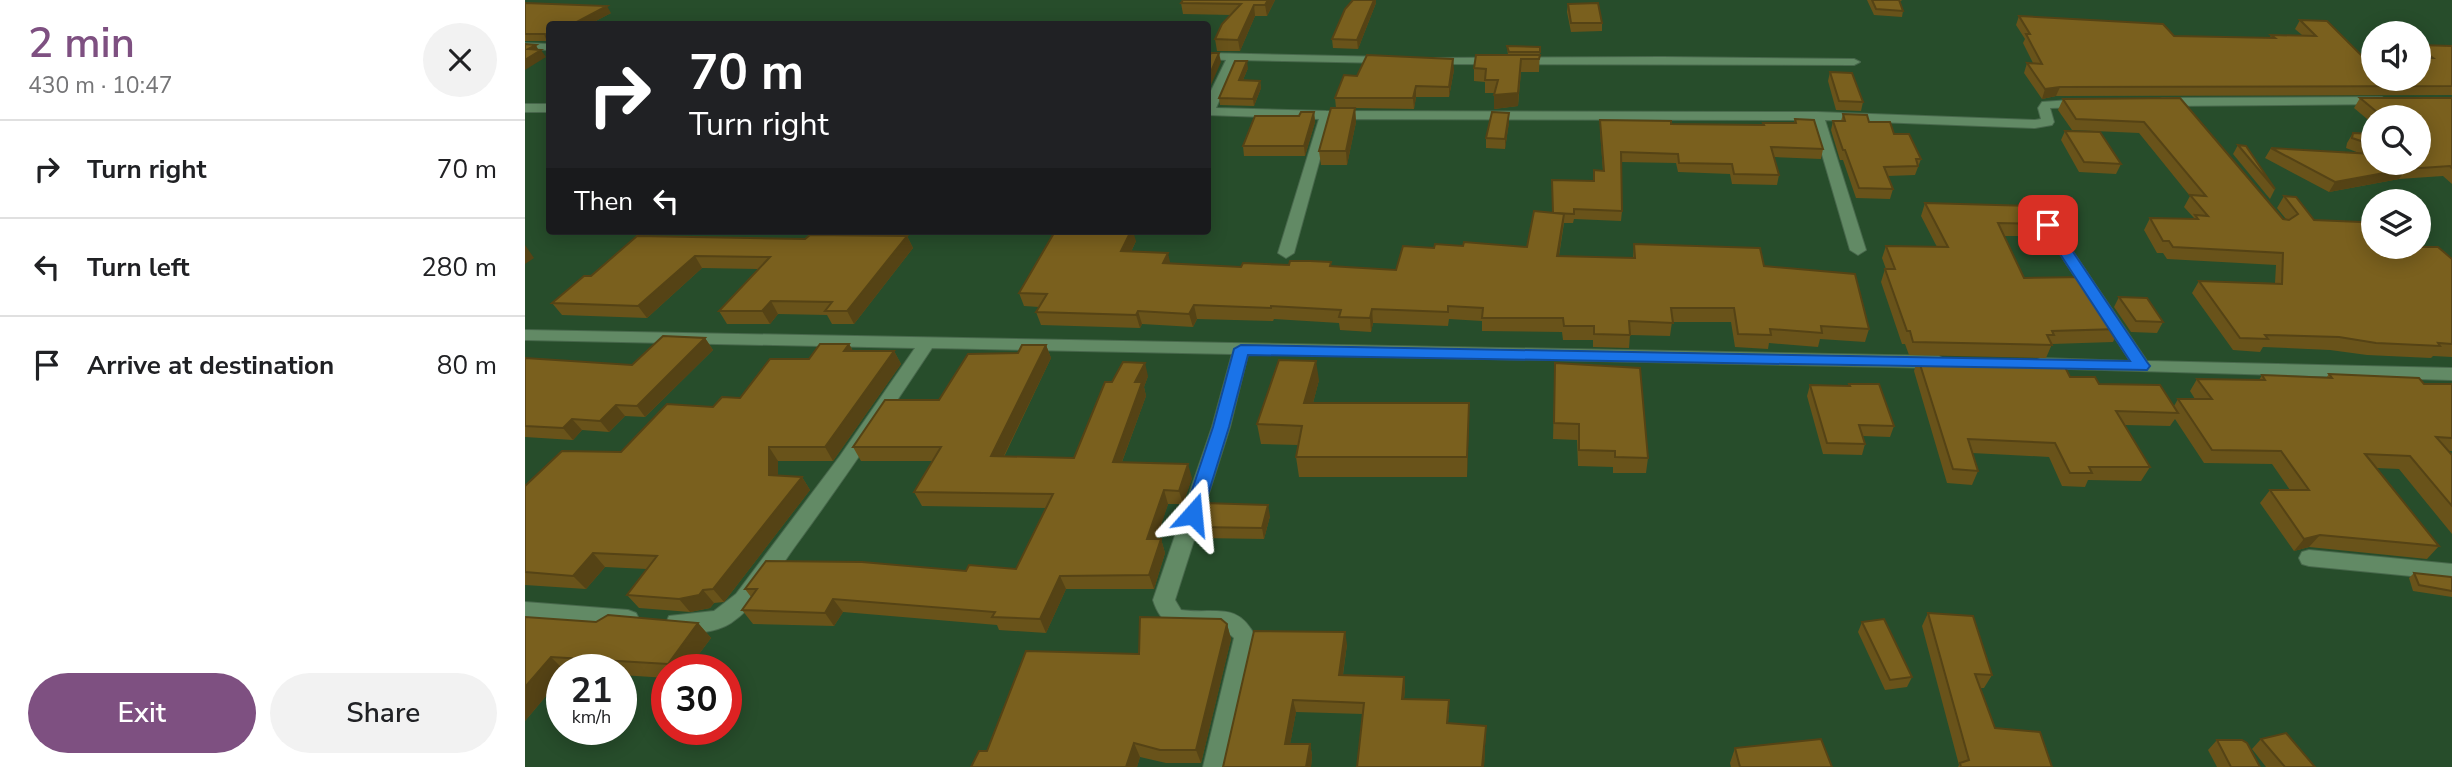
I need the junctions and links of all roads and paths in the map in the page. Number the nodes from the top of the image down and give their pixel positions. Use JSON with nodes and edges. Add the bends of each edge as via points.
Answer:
{"nodes":[{"id":1,"x":525,"y":46,"type":"edge"},
{"id":2,"x":546,"y":47,"type":"edge"},
{"id":3,"x":1211,"y":56,"type":"edge"},
{"id":4,"x":1233,"y":56,"type":"junction"},
{"id":5,"x":1396,"y":60,"type":"edge"},
{"id":6,"x":1422,"y":61,"type":"edge"},
{"id":7,"x":1854,"y":62,"type":"dead end"},
{"id":8,"x":2398,"y":101,"type":"edge"},
{"id":9,"x":2152,"y":102,"type":"edge"},
{"id":10,"x":2097,"y":103,"type":"edge"},
{"id":11,"x":1211,"y":104,"type":"edge"},
{"id":12,"x":546,"y":107,"type":"edge"},
{"id":13,"x":525,"y":108,"type":"edge"},
{"id":14,"x":1211,"y":111,"type":"edge"},
{"id":15,"x":1326,"y":115,"type":"junction"},
{"id":16,"x":1817,"y":116,"type":"junction"},
{"id":17,"x":2048,"y":225,"type":"dead end"},
{"id":18,"x":1858,"y":250,"type":"dead end"},
{"id":19,"x":1286,"y":253,"type":"dead end"},
{"id":20,"x":525,"y":335,"type":"edge"},
{"id":21,"x":928,"y":342,"type":"junction"},
{"id":22,"x":1241,"y":349,"type":"junction"},
{"id":23,"x":1962,"y":363,"type":"edge"},
{"id":24,"x":2017,"y":364,"type":"edge"},
{"id":25,"x":2142,"y":366,"type":"junction"},
{"id":26,"x":2452,"y":374,"type":"edge"},
{"id":27,"x":2309,"y":558,"type":"dead end"},
{"id":28,"x":2452,"y":572,"type":"edge"},
{"id":29,"x":525,"y":611,"type":"edge"},
{"id":30,"x":1215,"y":767,"type":"edge"}],
"edges":[{"from":1,"to":2,"type":"street"},
{"from":3,"to":4,"type":"street"},
{"from":4,"to":5,"type":"street"},
{"from":4,"to":11,"type":"street"},
{"from":6,"to":7,"type":"street"},
{"from":8,"to":9,"type":"street","via":[[2183,107]]},
{"from":10,"to":16,"type":"street","via":[[2046,105],[2048,122],[2035,124]]},
{"from":12,"to":13,"type":"street"},
{"from":14,"to":15,"type":"street"},
{"from":15,"to":16,"type":"street"},
{"from":15,"to":19,"type":"street"},
{"from":16,"to":18,"type":"street"},
{"from":17,"to":25,"type":"street"},
{"from":20,"to":21,"type":"street"},
{"from":21,"to":22,"type":"street"},
{"from":21,"to":29,"type":"street","via":[[744,600],[721,618],[690,624]]},
{"from":22,"to":23,"type":"street"},
{"from":22,"to":30,"type":"street","via":[[1221,427],[1164,600],[1164,609],[1178,619],[1228,621],[1243,628],[1245,638]]},
{"from":24,"to":25,"type":"street"},
{"from":25,"to":26,"type":"street"},
{"from":27,"to":28,"type":"street"}]}
